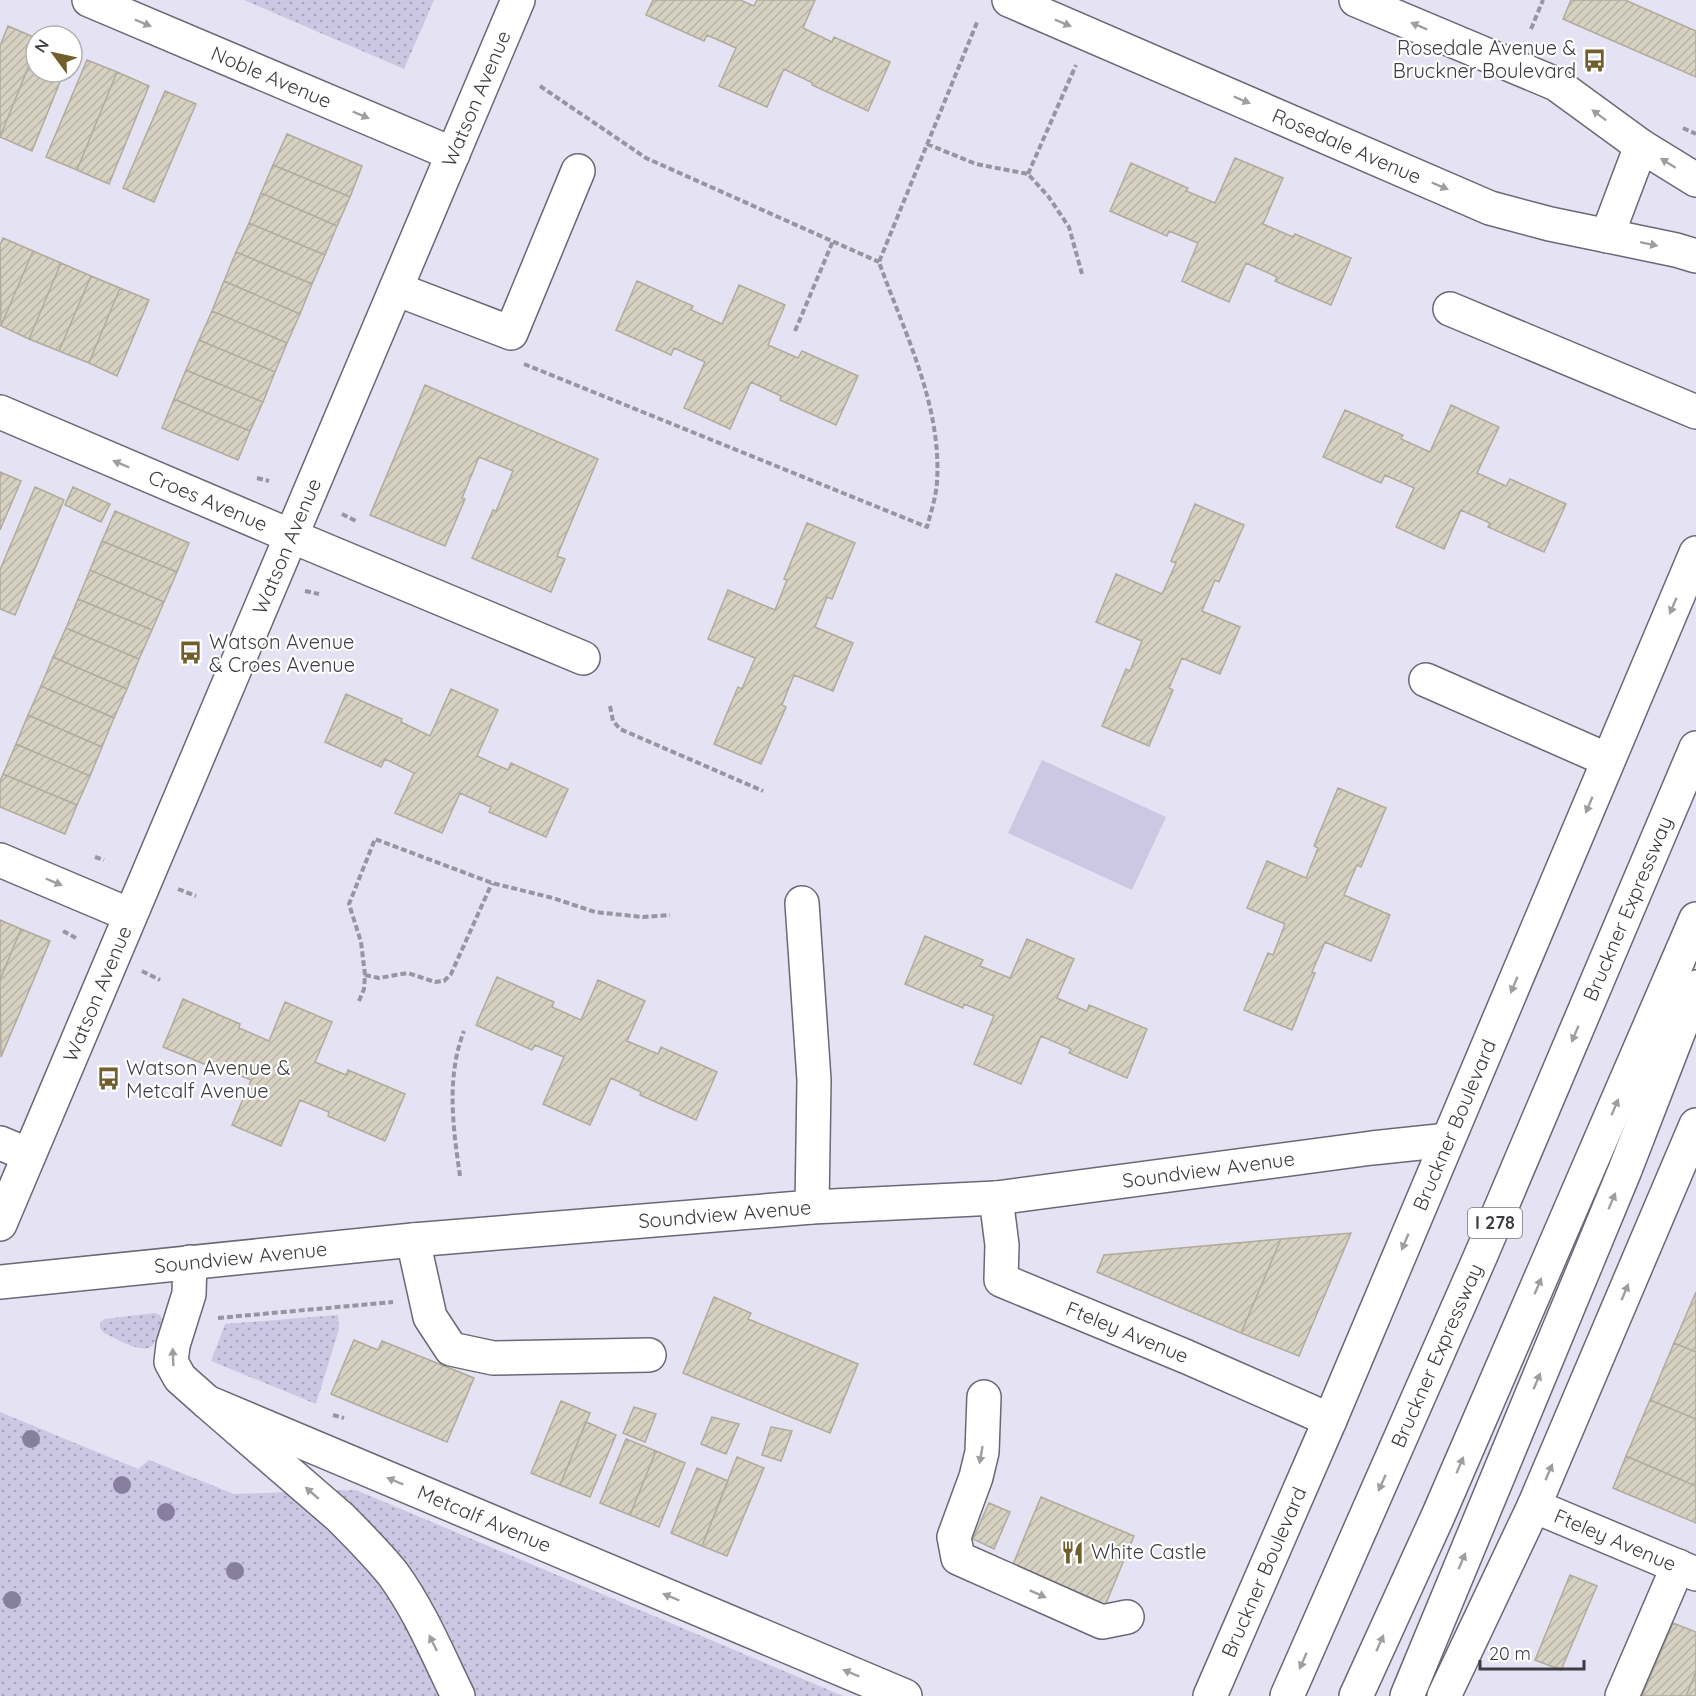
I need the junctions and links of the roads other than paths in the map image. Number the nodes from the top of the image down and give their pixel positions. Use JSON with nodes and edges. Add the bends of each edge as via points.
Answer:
{"nodes":[{"id":1,"x":89,"y":0,"type":"edge"},
{"id":2,"x":518,"y":0,"type":"edge"},
{"id":3,"x":1009,"y":0,"type":"edge"},
{"id":4,"x":1356,"y":0,"type":"edge"},
{"id":5,"x":1641,"y":146,"type":"junction"},
{"id":6,"x":453,"y":154,"type":"junction"},
{"id":7,"x":578,"y":171,"type":"dead end"},
{"id":8,"x":1696,"y":180,"type":"edge"},
{"id":9,"x":1607,"y":236,"type":"junction"},
{"id":10,"x":1696,"y":256,"type":"edge"},
{"id":11,"x":396,"y":289,"type":"junction"},
{"id":12,"x":1450,"y":309,"type":"dead end"},
{"id":13,"x":0,"y":412,"type":"edge"},
{"id":14,"x":1696,"y":412,"type":"edge"},
{"id":15,"x":291,"y":536,"type":"junction"},
{"id":16,"x":1696,"y":553,"type":"edge"},
{"id":17,"x":584,"y":658,"type":"dead end"},
{"id":18,"x":1426,"y":680,"type":"dead end"},
{"id":19,"x":1696,"y":748,"type":"edge"},
{"id":20,"x":1608,"y":760,"type":"junction"},
{"id":21,"x":0,"y":860,"type":"edge"},
{"id":22,"x":802,"y":903,"type":"dead end"},
{"id":23,"x":130,"y":915,"type":"junction"},
{"id":24,"x":1696,"y":919,"type":"edge"},
{"id":25,"x":1696,"y":987,"type":"edge"},
{"id":26,"x":1696,"y":1128,"type":"edge"},
{"id":27,"x":1448,"y":1140,"type":"junction"},
{"id":28,"x":14,"y":1149,"type":"edge"},
{"id":29,"x":996,"y":1198,"type":"junction"},
{"id":30,"x":812,"y":1207,"type":"junction"},
{"id":31,"x":0,"y":1224,"type":"edge"},
{"id":32,"x":413,"y":1240,"type":"junction"},
{"id":33,"x":189,"y":1263,"type":"junction"},
{"id":34,"x":0,"y":1282,"type":"edge"},
{"id":35,"x":649,"y":1355,"type":"dead end"},
{"id":36,"x":984,"y":1397,"type":"dead end"},
{"id":37,"x":207,"y":1402,"type":"junction"},
{"id":38,"x":1330,"y":1420,"type":"junction"},
{"id":39,"x":1534,"y":1506,"type":"junction"},
{"id":40,"x":1687,"y":1570,"type":"edge"},
{"id":41,"x":1127,"y":1617,"type":"dead end"},
{"id":42,"x":458,"y":1696,"type":"edge"},
{"id":43,"x":905,"y":1696,"type":"edge"},
{"id":44,"x":1210,"y":1696,"type":"edge"},
{"id":45,"x":1287,"y":1696,"type":"edge"},
{"id":46,"x":1356,"y":1696,"type":"edge"},
{"id":47,"x":1407,"y":1696,"type":"edge"},
{"id":48,"x":1444,"y":1696,"type":"edge"},
{"id":49,"x":1622,"y":1696,"type":"edge"}],
"edges":[{"from":1,"to":6,"type":"main road","name":"Noble Avenue","one_way":true},
{"from":2,"to":6,"type":"main road","name":"Watson Avenue"},
{"from":3,"to":9,"type":"main road","name":"Rosedale Avenue","one_way":true,"via":[[1490,208]]},
{"from":5,"to":4,"type":"main road","one_way":true,"via":[[1556,84]]},
{"from":8,"to":5,"type":"main road","one_way":true},
{"from":5,"to":9,"type":"main road"},
{"from":6,"to":11,"type":"main road","name":"Watson Avenue"},
{"from":7,"to":11,"type":"main road","via":[[511,333]]},
{"from":9,"to":10,"type":"main road","name":"Rosedale Avenue","one_way":true},
{"from":11,"to":15,"type":"main road","name":"Watson Avenue"},
{"from":12,"to":14,"type":"main road"},
{"from":15,"to":13,"type":"main road","name":"Croes Avenue","one_way":true},
{"from":15,"to":17,"type":"main road","name":"Croes Avenue"},
{"from":15,"to":23,"type":"main road","name":"Watson Avenue"},
{"from":16,"to":20,"type":"main road","name":"Bruckner Boulevard","one_way":true},
{"from":18,"to":20,"type":"main road"},
{"from":19,"to":45,"type":"main road","name":"Bruckner Expressway","number":"I 278","one_way":true,"via":[[1481,1255]]},
{"from":20,"to":27,"type":"main road","name":"Bruckner Boulevard","one_way":true},
{"from":21,"to":23,"type":"main road","one_way":true},
{"from":22,"to":30,"type":"main road","via":[[814,1080]]},
{"from":23,"to":28,"type":"main road","name":"Watson Avenue"},
{"from":46,"to":24,"type":"main road","one_way":true},
{"from":47,"to":25,"type":"main road","one_way":true,"via":[[1625,1170]]},
{"from":39,"to":26,"type":"main road","one_way":true},
{"from":27,"to":29,"type":"main road","name":"Soundview Avenue"},
{"from":27,"to":38,"type":"main road","name":"Bruckner Boulevard","one_way":true},
{"from":28,"to":31,"type":"main road","name":"Watson Avenue"},
{"from":29,"to":30,"type":"main road","name":"Soundview Avenue"},
{"from":29,"to":38,"type":"main road","name":"Fteley Avenue","via":[[1002,1245],[1001,1280]]},
{"from":30,"to":32,"type":"main road","name":"Soundview Avenue"},
{"from":32,"to":33,"type":"main road","name":"Soundview Avenue"},
{"from":32,"to":35,"type":"main road","via":[[430,1317],[450,1349],[493,1358]]},
{"from":33,"to":34,"type":"main road","name":"Soundview Avenue"},
{"from":37,"to":33,"type":"main road","name":"Metcalf Avenue","one_way":true,"via":[[180,1378],[171,1362],[189,1294]]},
{"from":36,"to":41,"type":"main road","one_way":true,"via":[[982,1452],[954,1537],[958,1558],[1102,1622]]},
{"from":42,"to":37,"type":"main road","one_way":true,"via":[[424,1625],[392,1574],[340,1517]]},
{"from":43,"to":37,"type":"main road","name":"Metcalf Avenue","one_way":true},
{"from":38,"to":44,"type":"main road","name":"Bruckner Boulevard"},
{"from":39,"to":40,"type":"main road","name":"Fteley Avenue"},
{"from":39,"to":48,"type":"main road"},
{"from":40,"to":49,"type":"main road"}]}
